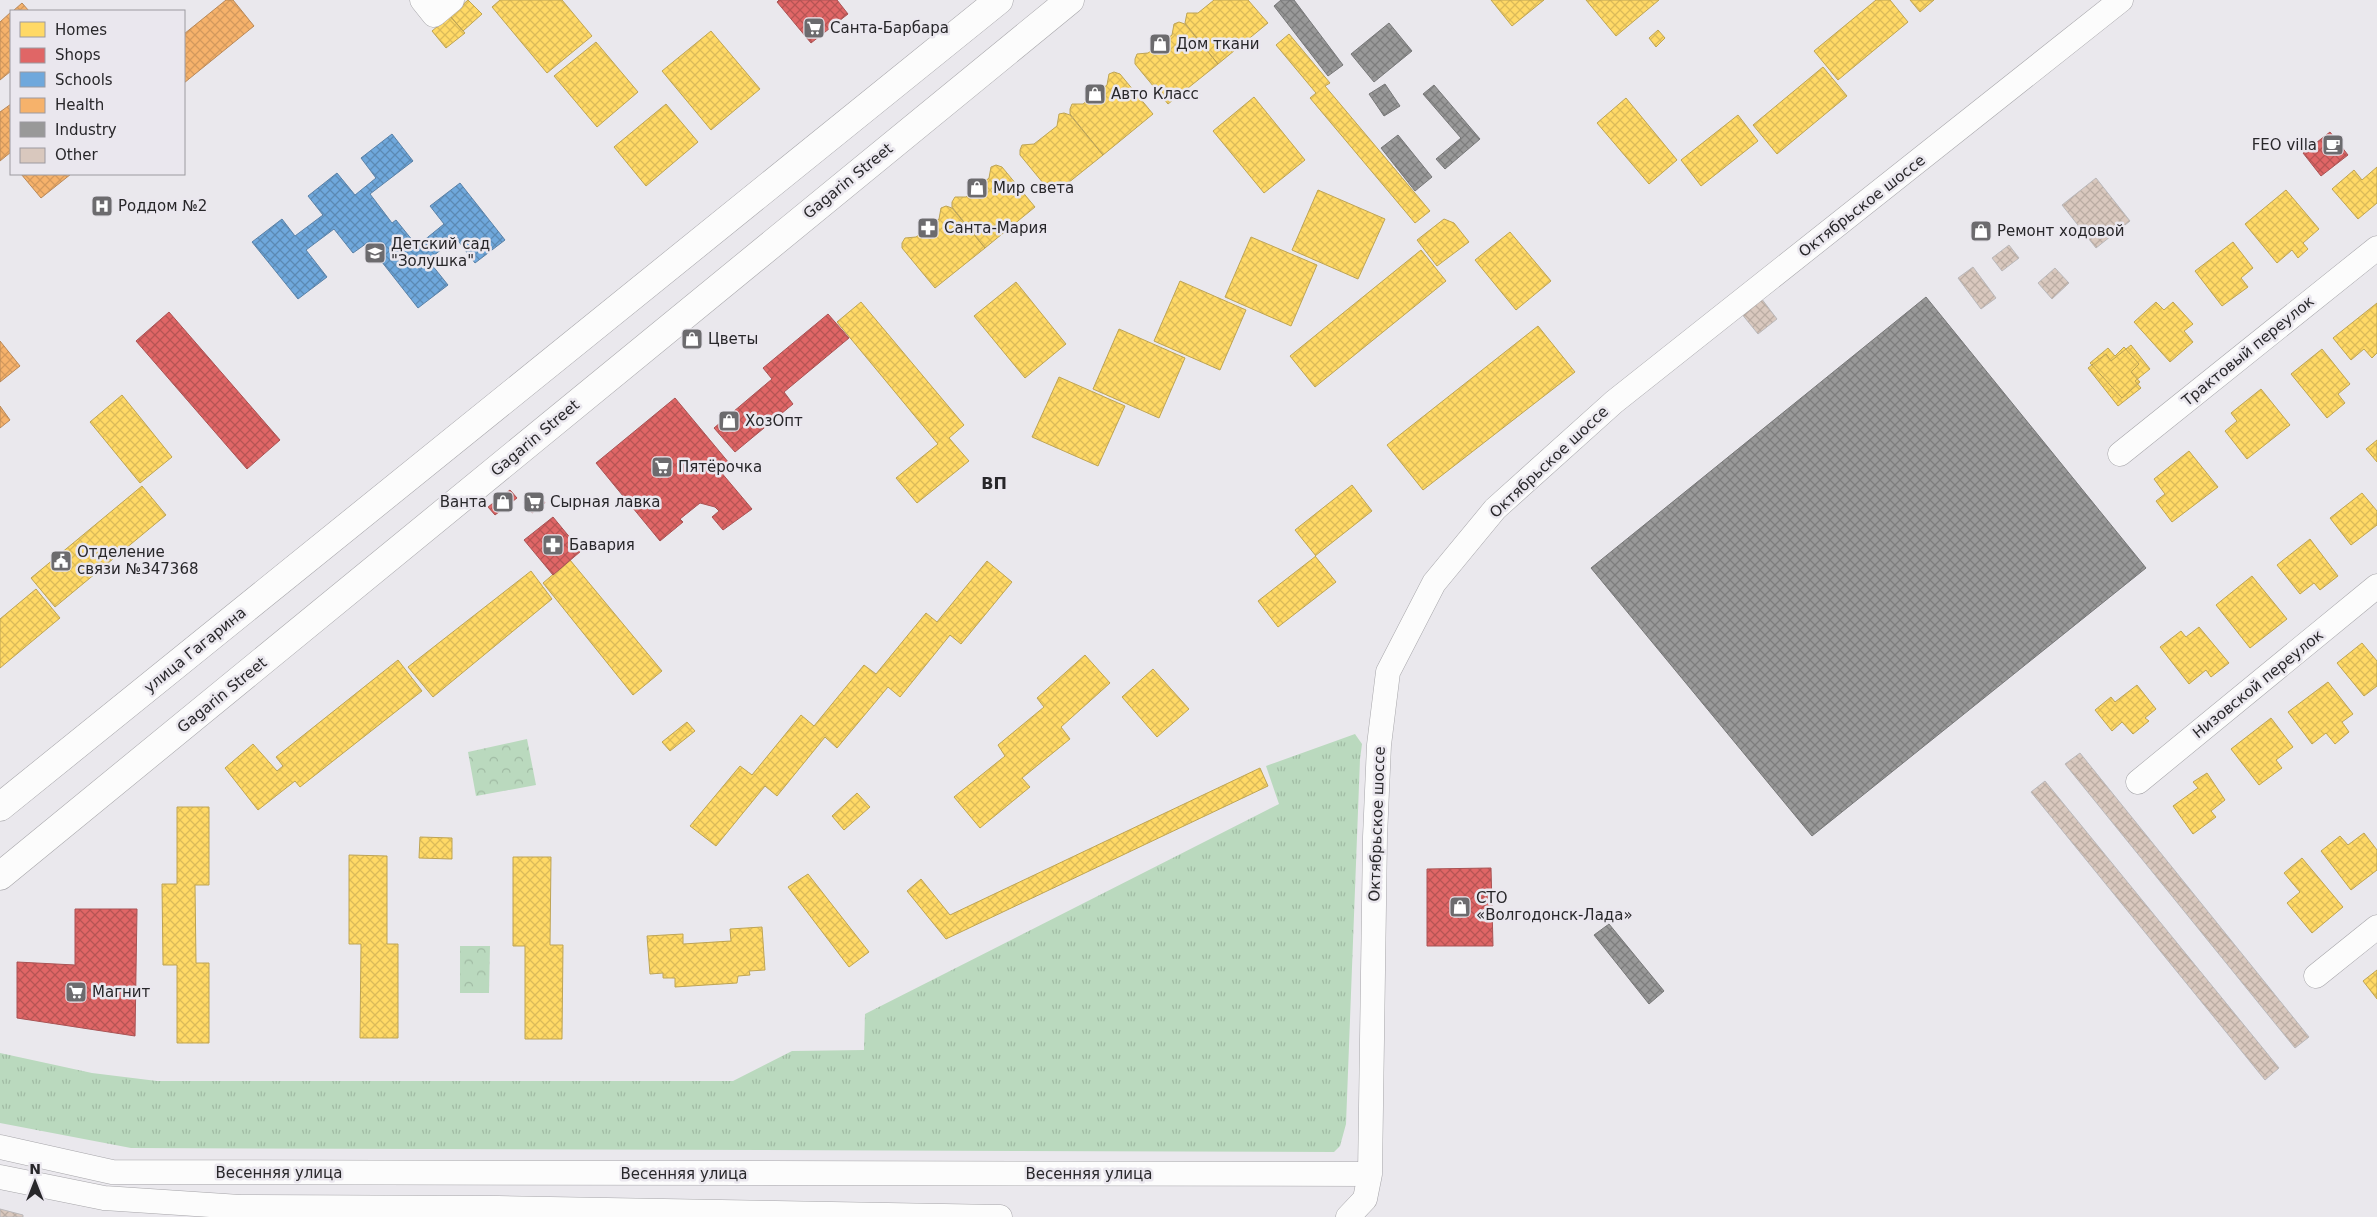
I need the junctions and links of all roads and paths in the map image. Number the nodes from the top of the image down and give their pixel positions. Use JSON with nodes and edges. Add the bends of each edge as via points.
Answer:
{"nodes":[{"id":1,"x":999,"y":0,"type":"edge"},
{"id":2,"x":1070,"y":0,"type":"edge"},
{"id":3,"x":2121,"y":0,"type":"edge"},
{"id":4,"x":2377,"y":248,"type":"edge"},
{"id":5,"x":2120,"y":454,"type":"dead end"},
{"id":6,"x":2377,"y":586,"type":"edge"},
{"id":7,"x":2138,"y":782,"type":"dead end"},
{"id":8,"x":0,"y":808,"type":"edge"},
{"id":9,"x":0,"y":876,"type":"edge"},
{"id":10,"x":2377,"y":927,"type":"edge"},
{"id":11,"x":2316,"y":976,"type":"dead end"},
{"id":12,"x":0,"y":1147,"type":"edge"},
{"id":13,"x":1370,"y":1174,"type":"junction"},
{"id":14,"x":0,"y":1177,"type":"edge"},
{"id":15,"x":1000,"y":1217,"type":"edge"},
{"id":16,"x":1348,"y":1217,"type":"edge"}],
"edges":[{"from":1,"to":8,"type":"street"},
{"from":2,"to":9,"type":"street","name":"Gagarin Street"},
{"from":3,"to":13,"type":"street","name":"Октябрьское шоссе","via":[[1614,402],[1495,509],[1434,582],[1388,672],[1379,745]]},
{"from":4,"to":5,"type":"street","name":"Трактовый переулок"},
{"from":6,"to":7,"type":"street","name":"Низовской переулок"},
{"from":10,"to":11,"type":"street"},
{"from":12,"to":13,"type":"street","name":"Весенняя улица","via":[[112,1172]]},
{"from":13,"to":16,"type":"street","name":"Октябрьское шоссе","via":[[1365,1199]]},
{"from":14,"to":15,"type":"street","via":[[104,1198],[240,1207]]}]}
